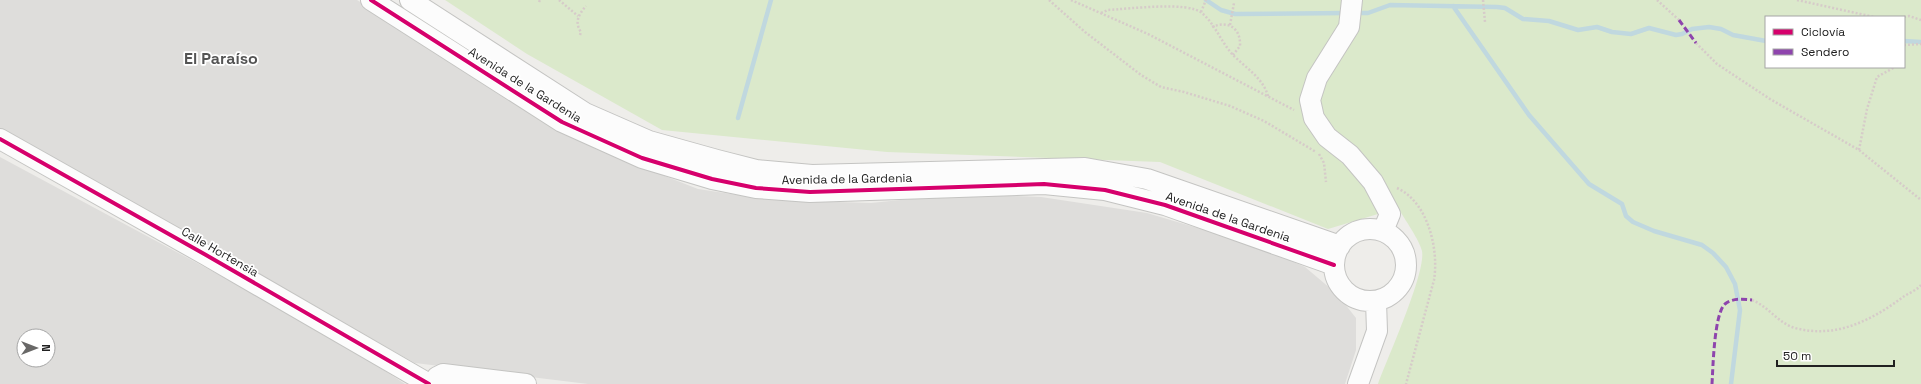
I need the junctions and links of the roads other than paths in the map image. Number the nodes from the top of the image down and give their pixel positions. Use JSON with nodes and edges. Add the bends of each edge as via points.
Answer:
{"nodes":[{"id":1,"x":372,"y":0,"type":"edge"},
{"id":2,"x":410,"y":0,"type":"edge"},
{"id":3,"x":1352,"y":0,"type":"edge"},
{"id":4,"x":0,"y":139,"type":"edge"},
{"id":5,"x":1383,"y":231,"type":"junction"},
{"id":6,"x":1337,"y":255,"type":"junction"},
{"id":7,"x":1376,"y":301,"type":"junction"},
{"id":8,"x":429,"y":384,"type":"edge"},
{"id":9,"x":433,"y":384,"type":"edge"},
{"id":10,"x":526,"y":384,"type":"edge"},
{"id":11,"x":1358,"y":384,"type":"edge"}],
"edges":[{"from":1,"to":6,"type":"street","name":"Avenida de la Gardenia","via":[[562,122],[642,158],[712,180],[756,188],[810,192],[1044,184],[1105,190]]},
{"from":2,"to":6,"type":"street","name":"Avenida de la Gardenia","via":[[585,113],[649,141],[717,160],[756,170],[812,175],[1085,168],[1147,179]]},
{"from":3,"to":5,"type":"street","via":[[1349,27],[1317,78],[1310,100],[1314,118],[1327,137],[1350,155],[1373,182],[1390,214]]},
{"from":4,"to":8,"type":"street","name":"Calle Hortensia"},
{"from":5,"to":6,"type":"street","via":[[1359,231],[1348,237]]},
{"from":5,"to":7,"type":"street","via":[[1401,246],[1406,257],[1406,269],[1403,280],[1396,290]]},
{"from":6,"to":7,"type":"street","via":[[1338,281],[1344,291],[1354,298]]},
{"from":7,"to":11,"type":"street","via":[[1377,331]]},
{"from":9,"to":10,"type":"street","via":[[437,376],[443,374]]}]}
